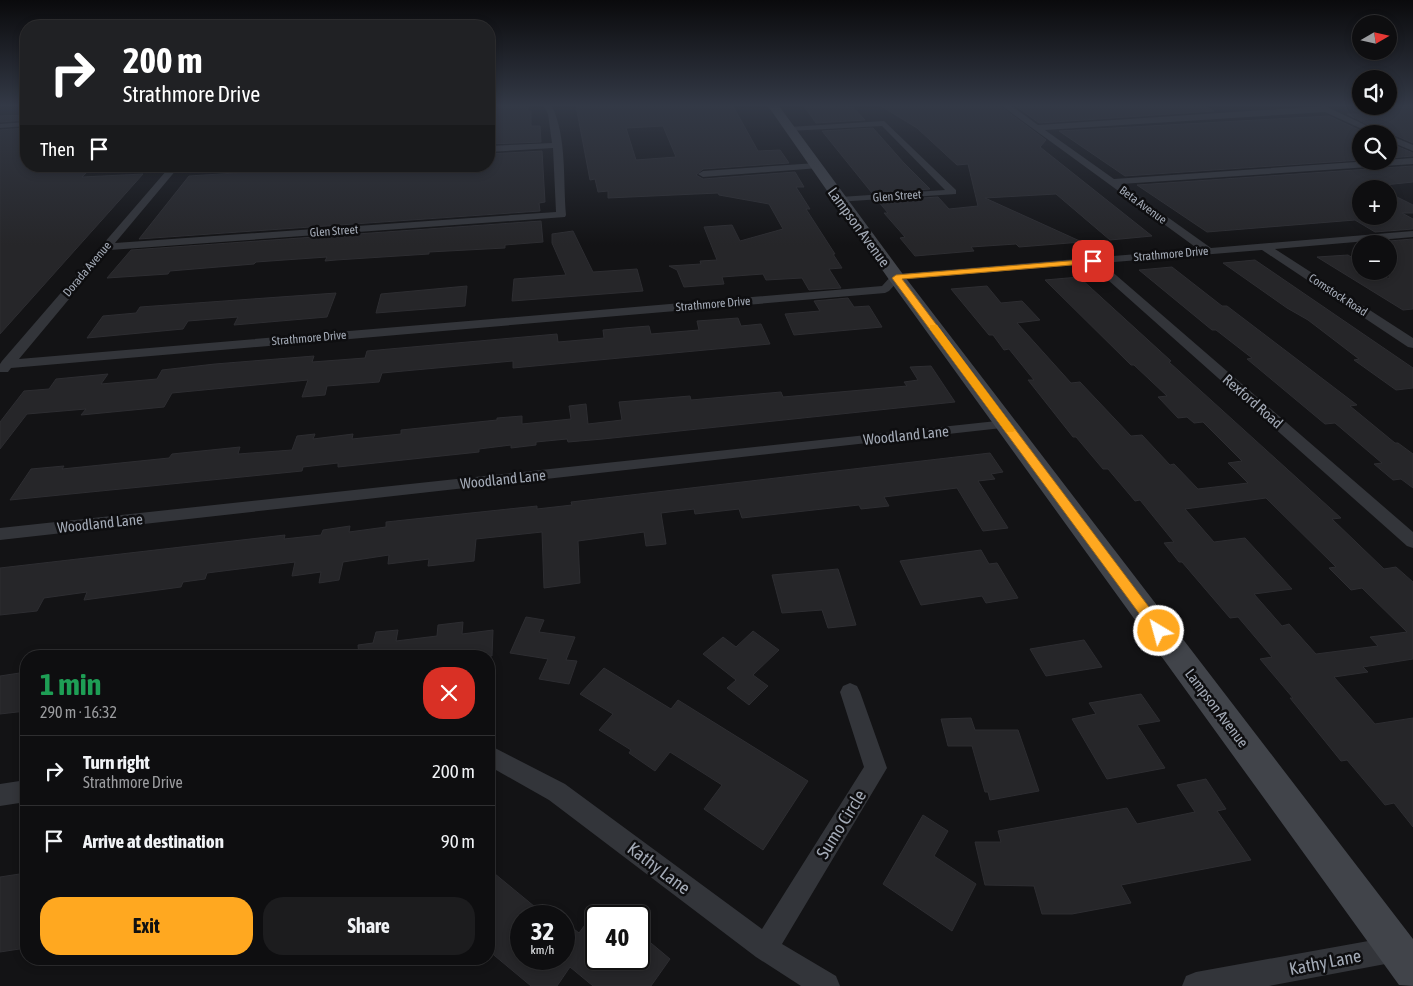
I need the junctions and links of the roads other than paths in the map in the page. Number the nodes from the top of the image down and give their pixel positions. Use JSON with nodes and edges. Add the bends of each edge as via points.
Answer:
{"nodes":[{"id":1,"x":557,"y":152,"type":"edge"},
{"id":2,"x":806,"y":152,"type":"edge"},
{"id":3,"x":913,"y":152,"type":"edge"},
{"id":4,"x":1069,"y":152,"type":"edge"},
{"id":5,"x":1413,"y":161,"type":"edge"},
{"id":6,"x":816,"y":166,"type":"junction"},
{"id":7,"x":171,"y":172,"type":"edge"},
{"id":8,"x":703,"y":174,"type":"dead end"},
{"id":9,"x":1111,"y":182,"type":"junction"},
{"id":10,"x":840,"y":200,"type":"junction"},
{"id":11,"x":1413,"y":234,"type":"edge"},
{"id":12,"x":1263,"y":246,"type":"junction"},
{"id":13,"x":107,"y":247,"type":"junction"},
{"id":14,"x":1207,"y":250,"type":"junction"},
{"id":15,"x":1093,"y":261,"type":"junction"},
{"id":16,"x":896,"y":278,"type":"junction"},
{"id":17,"x":1413,"y":344,"type":"edge"},
{"id":18,"x":4,"y":368,"type":"edge"},
{"id":19,"x":1006,"y":424,"type":"junction"},
{"id":20,"x":0,"y":534,"type":"edge"},
{"id":21,"x":1413,"y":542,"type":"edge"},
{"id":22,"x":850,"y":692,"type":"dead end"},
{"id":23,"x":495,"y":757,"type":"edge"},
{"id":24,"x":20,"y":793,"type":"edge"},
{"id":25,"x":0,"y":795,"type":"edge"},
{"id":26,"x":765,"y":948,"type":"junction"},
{"id":27,"x":1396,"y":948,"type":"junction"},
{"id":28,"x":1413,"y":972,"type":"edge"},
{"id":29,"x":826,"y":986,"type":"edge"},
{"id":30,"x":1196,"y":986,"type":"edge"}],
"edges":[{"from":1,"to":13,"type":"street","name":"Glen Street","via":[[561,215]]},
{"from":2,"to":6,"type":"street","name":"Lampson Avenue"},
{"from":3,"to":10,"type":"street","name":"Glen Street","via":[[953,192]]},
{"from":4,"to":9,"type":"street","name":"Beta Avenue"},
{"from":5,"to":9,"type":"street"},
{"from":6,"to":8,"type":"street"},
{"from":6,"to":10,"type":"street","name":"Lampson Avenue"},
{"from":7,"to":13,"type":"street","name":"Dorada Avenue"},
{"from":9,"to":14,"type":"street","name":"Beta Avenue"},
{"from":10,"to":16,"type":"street","name":"Lampson Avenue"},
{"from":11,"to":12,"type":"street","name":"Strathmore Drive"},
{"from":12,"to":14,"type":"street","name":"Strathmore Drive"},
{"from":12,"to":17,"type":"street","name":"Comstock Road"},
{"from":13,"to":18,"type":"street","name":"Dorada Avenue"},
{"from":14,"to":15,"type":"street","name":"Strathmore Drive"},
{"from":15,"to":16,"type":"street","name":"Strathmore Drive"},
{"from":15,"to":21,"type":"street","name":"Rexford Road"},
{"from":16,"to":18,"type":"street","name":"Strathmore Drive","via":[[885,290]]},
{"from":16,"to":19,"type":"street","name":"Lampson Avenue"},
{"from":19,"to":20,"type":"street","name":"Woodland Lane"},
{"from":19,"to":27,"type":"street","name":"Lampson Avenue"},
{"from":22,"to":26,"type":"street","name":"Sumo Circle","via":[[876,768]]},
{"from":23,"to":26,"type":"street","name":"Kathy Lane","via":[[557,792]]},
{"from":24,"to":25,"type":"street"},
{"from":26,"to":29,"type":"street","name":"Kathy Lane"},
{"from":27,"to":28,"type":"street","name":"Lampson Avenue"},
{"from":27,"to":30,"type":"street","name":"Kathy Lane"}]}
